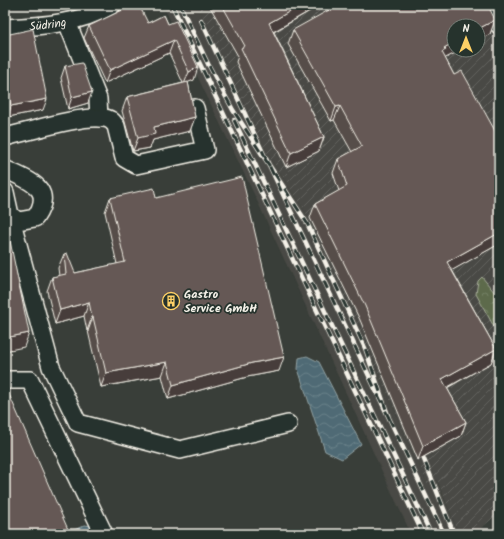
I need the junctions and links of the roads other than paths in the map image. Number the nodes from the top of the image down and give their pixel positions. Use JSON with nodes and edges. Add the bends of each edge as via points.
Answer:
{"nodes":[{"id":1,"x":112,"y":5,"type":"edge"},
{"id":2,"x":488,"y":5,"type":"edge"},
{"id":3,"x":67,"y":22,"type":"junction"},
{"id":4,"x":499,"y":25,"type":"edge"},
{"id":5,"x":5,"y":28,"type":"edge"},
{"id":6,"x":195,"y":108,"type":"edge"},
{"id":7,"x":98,"y":118,"type":"junction"},
{"id":8,"x":5,"y":138,"type":"edge"},
{"id":9,"x":5,"y":169,"type":"edge"},
{"id":10,"x":5,"y":192,"type":"edge"},
{"id":11,"x":10,"y":215,"type":"junction"},
{"id":12,"x":5,"y":380,"type":"edge"},
{"id":13,"x":288,"y":424,"type":"dead end"},
{"id":14,"x":104,"y":534,"type":"edge"}],
"edges":[{"from":1,"to":3,"type":"street","name":"Südring"},
{"from":2,"to":4,"type":"street"},
{"from":3,"to":5,"type":"street","name":"Südring"},
{"from":3,"to":7,"type":"street","via":[[98,99]]},
{"from":6,"to":7,"type":"street","via":[[205,150],[136,165],[124,158],[114,122]]},
{"from":7,"to":8,"type":"street"},
{"from":9,"to":11,"type":"street","via":[[39,187],[43,195],[43,207],[35,218],[18,221]]},
{"from":10,"to":11,"type":"street"},
{"from":11,"to":13,"type":"street","via":[[51,367],[78,423],[180,450]]},
{"from":12,"to":14,"type":"street","via":[[30,380]]}]}
